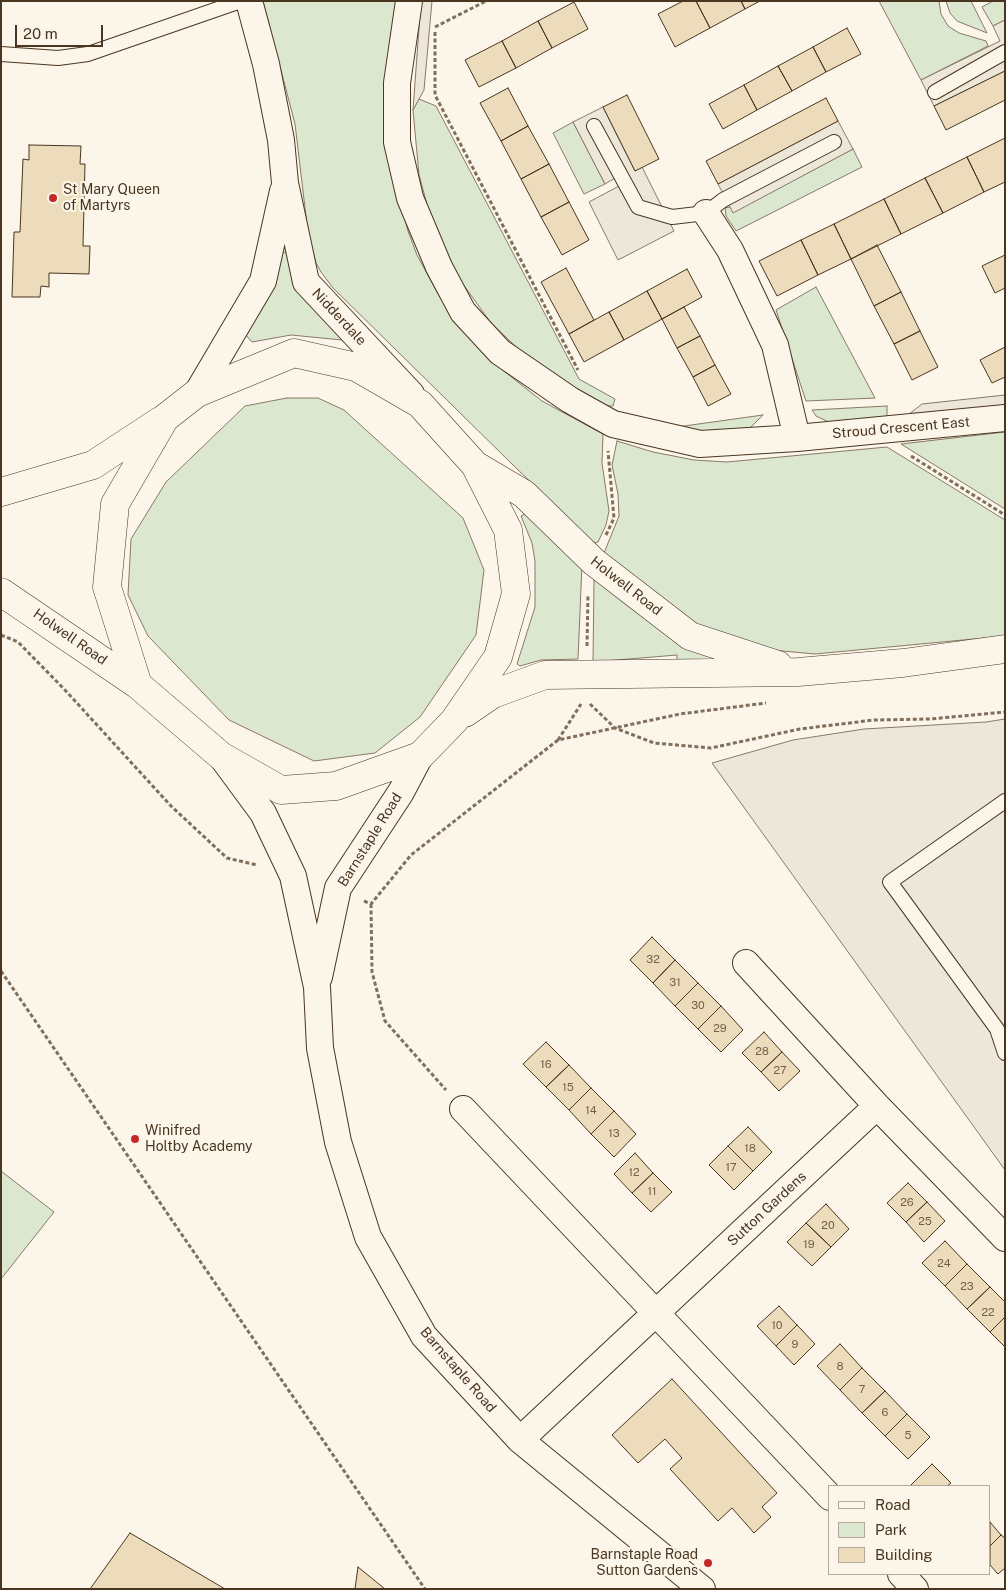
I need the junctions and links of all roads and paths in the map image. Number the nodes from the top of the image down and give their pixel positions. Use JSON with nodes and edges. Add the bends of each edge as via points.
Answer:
{"nodes":[{"id":1,"x":241,"y":1,"type":"edge"},
{"id":2,"x":250,"y":1,"type":"edge"},
{"id":3,"x":409,"y":1,"type":"edge"},
{"id":4,"x":486,"y":1,"type":"edge"},
{"id":5,"x":1005,"y":52,"type":"edge"},
{"id":6,"x":1,"y":54,"type":"edge"},
{"id":7,"x":935,"y":92,"type":"dead end"},
{"id":8,"x":594,"y":126,"type":"dead end"},
{"id":9,"x":834,"y":142,"type":"dead end"},
{"id":10,"x":285,"y":183,"type":"junction"},
{"id":11,"x":706,"y":213,"type":"junction"},
{"id":12,"x":581,"y":376,"type":"dead end"},
{"id":13,"x":197,"y":393,"type":"junction"},
{"id":14,"x":420,"y":404,"type":"junction"},
{"id":15,"x":165,"y":418,"type":"junction"},
{"id":16,"x":1005,"y":418,"type":"edge"},
{"id":17,"x":894,"y":429,"type":"junction"},
{"id":18,"x":797,"y":438,"type":"junction"},
{"id":19,"x":475,"y":465,"type":"junction"},
{"id":20,"x":1,"y":492,"type":"edge"},
{"id":21,"x":1005,"y":515,"type":"edge"},
{"id":22,"x":1,"y":592,"type":"edge"},
{"id":23,"x":1,"y":635,"type":"edge"},
{"id":24,"x":1005,"y":649,"type":"edge"},
{"id":25,"x":798,"y":672,"type":"junction"},
{"id":26,"x":138,"y":684,"type":"junction"},
{"id":27,"x":584,"y":699,"type":"dead end"},
{"id":28,"x":775,"y":702,"type":"dead end"},
{"id":29,"x":1005,"y":712,"type":"edge"},
{"id":30,"x":454,"y":721,"type":"junction"},
{"id":31,"x":558,"y":740,"type":"junction"},
{"id":32,"x":710,"y":748,"type":"dead end"},
{"id":33,"x":221,"y":756,"type":"junction"},
{"id":34,"x":420,"y":756,"type":"junction"},
{"id":35,"x":1005,"y":801,"type":"edge"},
{"id":36,"x":293,"y":876,"type":"junction"},
{"id":37,"x":338,"y":888,"type":"junction"},
{"id":38,"x":371,"y":904,"type":"junction"},
{"id":39,"x":746,"y":963,"type":"dead end"},
{"id":40,"x":1,"y":971,"type":"edge"},
{"id":41,"x":317,"y":986,"type":"junction"},
{"id":42,"x":1001,"y":1029,"type":"edge"},
{"id":43,"x":1005,"y":1053,"type":"edge"},
{"id":44,"x":877,"y":1106,"type":"junction"},
{"id":45,"x":463,"y":1109,"type":"joint"},
{"id":46,"x":1005,"y":1238,"type":"edge"},
{"id":47,"x":656,"y":1311,"type":"junction"},
{"id":48,"x":520,"y":1440,"type":"junction"},
{"id":49,"x":828,"y":1495,"type":"edge"},
{"id":50,"x":902,"y":1575,"type":"edge"},
{"id":51,"x":425,"y":1589,"type":"edge"},
{"id":52,"x":702,"y":1589,"type":"edge"},
{"id":53,"x":915,"y":1589,"type":"edge"}],
"edges":[{"from":1,"to":6,"type":"lane","via":[[88,54],[58,58]]},
{"from":2,"to":10,"type":"street","name":"Nidderdale","via":[[281,140]]},
{"from":3,"to":18,"type":"street","name":"Stroud Crescent East","via":[[397,83],[398,142],[410,198],[439,267],[463,312],[500,352],[570,400],[613,424],[700,444]]},
{"from":4,"to":12,"type":"path","via":[[435,27],[435,95]]},
{"from":5,"to":7,"type":"lane"},
{"from":8,"to":11,"type":"lane","via":[[638,207],[672,217]]},
{"from":9,"to":11,"type":"lane","via":[[723,200]]},
{"from":10,"to":13,"type":"street","name":"Nidderdale","via":[[262,281]]},
{"from":10,"to":14,"type":"street","name":"Nidderdale","via":[[306,282]]},
{"from":11,"to":18,"type":"street","via":[[730,250],[776,345]]},
{"from":13,"to":14,"type":"street","via":[[294,353],[356,367]]},
{"from":13,"to":15,"type":"street"},
{"from":14,"to":19,"type":"street"},
{"from":15,"to":20,"type":"street","via":[[93,465]]},
{"from":15,"to":26,"type":"street","via":[[115,504],[107,587]]},
{"from":16,"to":17,"type":"street","name":"Stroud Crescent East"},
{"from":17,"to":18,"type":"street","name":"Stroud Crescent East"},
{"from":17,"to":21,"type":"path","via":[[896,447]]},
{"from":19,"to":25,"type":"street","name":"Holwell Road","via":[[524,494],[594,562],[690,636]]},
{"from":19,"to":30,"type":"street","via":[[508,530],[516,594],[498,656]]},
{"from":22,"to":26,"type":"street","name":"Holwell Road"},
{"from":23,"to":36,"type":"path","via":[[18,642],[171,806],[227,858]]},
{"from":24,"to":25,"type":"street","name":"Holwell Road","via":[[903,663]]},
{"from":25,"to":30,"type":"street","name":"Holwell Road","via":[[545,675],[493,694]]},
{"from":26,"to":33,"type":"street","name":"Holwell Road"},
{"from":27,"to":31,"type":"path"},
{"from":28,"to":31,"type":"path","via":[[680,714]]},
{"from":29,"to":32,"type":"path","via":[[874,720],[800,729]]},
{"from":30,"to":34,"type":"street"},
{"from":31,"to":38,"type":"path","via":[[411,855]]},
{"from":33,"to":34,"type":"street","name":"Holwell Road","via":[[281,790],[336,786]]},
{"from":33,"to":36,"type":"street","name":"Barnstaple Road","via":[[263,813]]},
{"from":34,"to":37,"type":"street","name":"Barnstaple Road","via":[[401,792]]},
{"from":35,"to":42,"type":"lane","via":[[890,882]]},
{"from":36,"to":41,"type":"street","name":"Barnstaple Road"},
{"from":37,"to":38,"type":"path"},
{"from":37,"to":41,"type":"street","name":"Barnstaple Road"},
{"from":38,"to":45,"type":"path","via":[[372,972],[385,1021]]},
{"from":39,"to":44,"type":"street"},
{"from":40,"to":51,"type":"path"},
{"from":41,"to":48,"type":"street","name":"Barnstaple Road","via":[[320,1048],[338,1142],[368,1237],[424,1336]]},
{"from":42,"to":43,"type":"lane"},
{"from":44,"to":46,"type":"street"},
{"from":44,"to":47,"type":"street","name":"Sutton Gardens"},
{"from":45,"to":47,"type":"street"},
{"from":47,"to":48,"type":"street","name":"Sutton Gardens"},
{"from":47,"to":49,"type":"street"},
{"from":48,"to":52,"type":"street","name":"Barnstaple Road"},
{"from":50,"to":53,"type":"street"}]}
